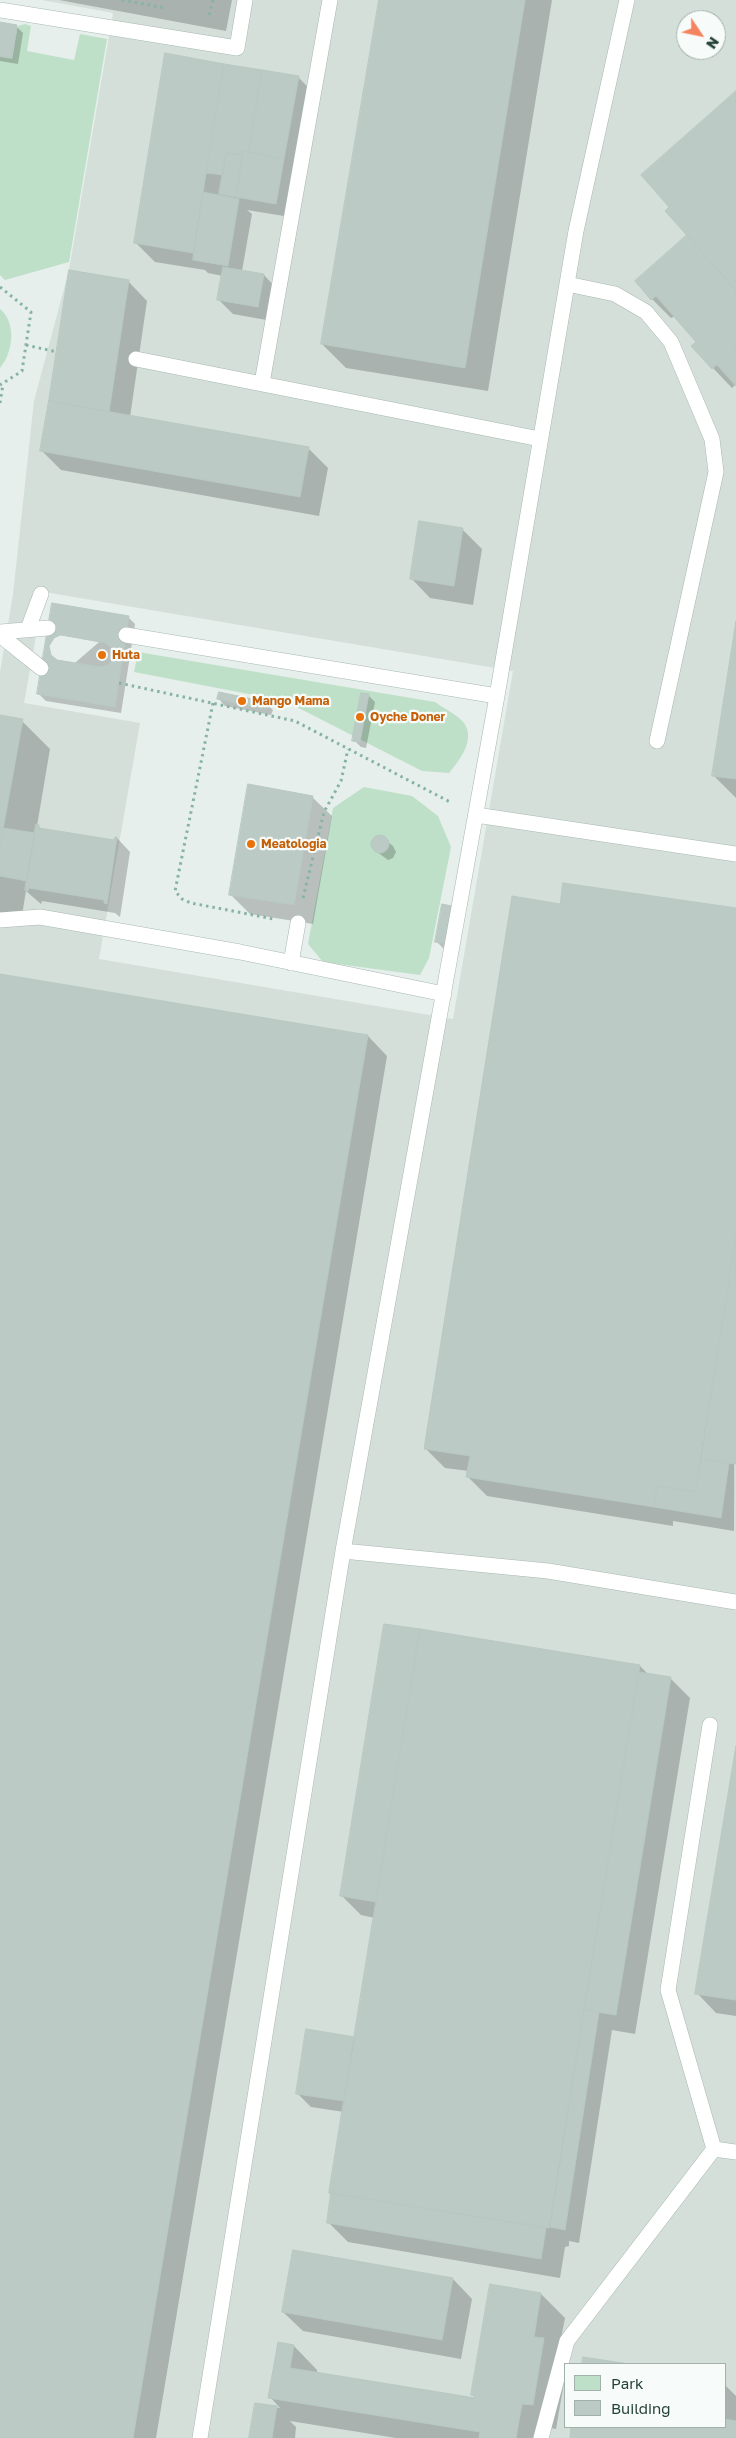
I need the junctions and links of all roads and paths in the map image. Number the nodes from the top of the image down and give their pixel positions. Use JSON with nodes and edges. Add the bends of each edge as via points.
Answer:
{"nodes":[{"id":1,"x":122,"y":0,"type":"edge"},
{"id":2,"x":213,"y":0,"type":"edge"},
{"id":3,"x":245,"y":0,"type":"edge"},
{"id":4,"x":330,"y":0,"type":"edge"},
{"id":5,"x":627,"y":0,"type":"edge"},
{"id":6,"x":171,"y":9,"type":"dead end"},
{"id":7,"x":0,"y":10,"type":"edge"},
{"id":8,"x":200,"y":14,"type":"dead end"},
{"id":9,"x":567,"y":284,"type":"junction"},
{"id":10,"x":0,"y":287,"type":"edge"},
{"id":11,"x":26,"y":344,"type":"junction"},
{"id":12,"x":57,"y":352,"type":"dead end"},
{"id":13,"x":136,"y":358,"type":"dead end"},
{"id":14,"x":262,"y":383,"type":"junction"},
{"id":15,"x":2,"y":384,"type":"edge"},
{"id":16,"x":0,"y":403,"type":"edge"},
{"id":17,"x":540,"y":439,"type":"junction"},
{"id":18,"x":41,"y":594,"type":"dead end"},
{"id":19,"x":48,"y":628,"type":"dead end"},
{"id":20,"x":28,"y":630,"type":"junction"},
{"id":21,"x":0,"y":634,"type":"edge"},
{"id":22,"x":126,"y":635,"type":"dead end"},
{"id":23,"x":41,"y":668,"type":"dead end"},
{"id":24,"x":120,"y":683,"type":"dead end"},
{"id":25,"x":497,"y":696,"type":"junction"},
{"id":26,"x":213,"y":703,"type":"junction"},
{"id":27,"x":658,"y":741,"type":"dead end"},
{"id":28,"x":348,"y":748,"type":"junction"},
{"id":29,"x":476,"y":815,"type":"junction"},
{"id":30,"x":736,"y":854,"type":"edge"},
{"id":31,"x":0,"y":920,"type":"edge"},
{"id":32,"x":298,"y":923,"type":"junction"},
{"id":33,"x":291,"y":963,"type":"junction"},
{"id":34,"x":444,"y":994,"type":"junction"},
{"id":35,"x":344,"y":1551,"type":"junction"},
{"id":36,"x":736,"y":1602,"type":"edge"},
{"id":37,"x":710,"y":1725,"type":"dead end"},
{"id":38,"x":714,"y":2149,"type":"junction"},
{"id":39,"x":736,"y":2152,"type":"edge"},
{"id":40,"x":200,"y":2438,"type":"edge"},
{"id":41,"x":541,"y":2438,"type":"edge"}],
"edges":[{"from":1,"to":6,"type":"path"},
{"from":2,"to":8,"type":"path","via":[[210,16]]},
{"from":3,"to":7,"type":"lane","via":[[237,48]]},
{"from":4,"to":14,"type":"lane"},
{"from":5,"to":9,"type":"lane"},
{"from":9,"to":17,"type":"lane"},
{"from":9,"to":27,"type":"lane","via":[[615,294],[646,312],[671,342],[712,439],[716,472]]},
{"from":10,"to":11,"type":"path","via":[[31,312]]},
{"from":11,"to":12,"type":"path"},
{"from":11,"to":15,"type":"path","via":[[22,371]]},
{"from":13,"to":14,"type":"lane"},
{"from":14,"to":17,"type":"lane"},
{"from":15,"to":16,"type":"path"},
{"from":17,"to":25,"type":"lane"},
{"from":18,"to":20,"type":"lane"},
{"from":19,"to":20,"type":"lane"},
{"from":20,"to":21,"type":"lane"},
{"from":21,"to":23,"type":"lane"},
{"from":22,"to":25,"type":"lane"},
{"from":24,"to":26,"type":"path"},
{"from":25,"to":29,"type":"lane"},
{"from":26,"to":28,"type":"path","via":[[295,721]]},
{"from":26,"to":32,"type":"path","via":[[176,891],[191,903]]},
{"from":28,"to":29,"type":"path"},
{"from":28,"to":32,"type":"path","via":[[341,781],[324,812]]},
{"from":29,"to":30,"type":"lane"},
{"from":29,"to":34,"type":"lane"},
{"from":31,"to":33,"type":"lane","via":[[40,917]]},
{"from":32,"to":33,"type":"lane"},
{"from":33,"to":34,"type":"lane"},
{"from":34,"to":35,"type":"lane"},
{"from":35,"to":36,"type":"lane","via":[[548,1571]]},
{"from":35,"to":40,"type":"lane"},
{"from":37,"to":38,"type":"lane","via":[[668,1990]]},
{"from":38,"to":39,"type":"lane"},
{"from":38,"to":41,"type":"lane","via":[[567,2341]]}]}
